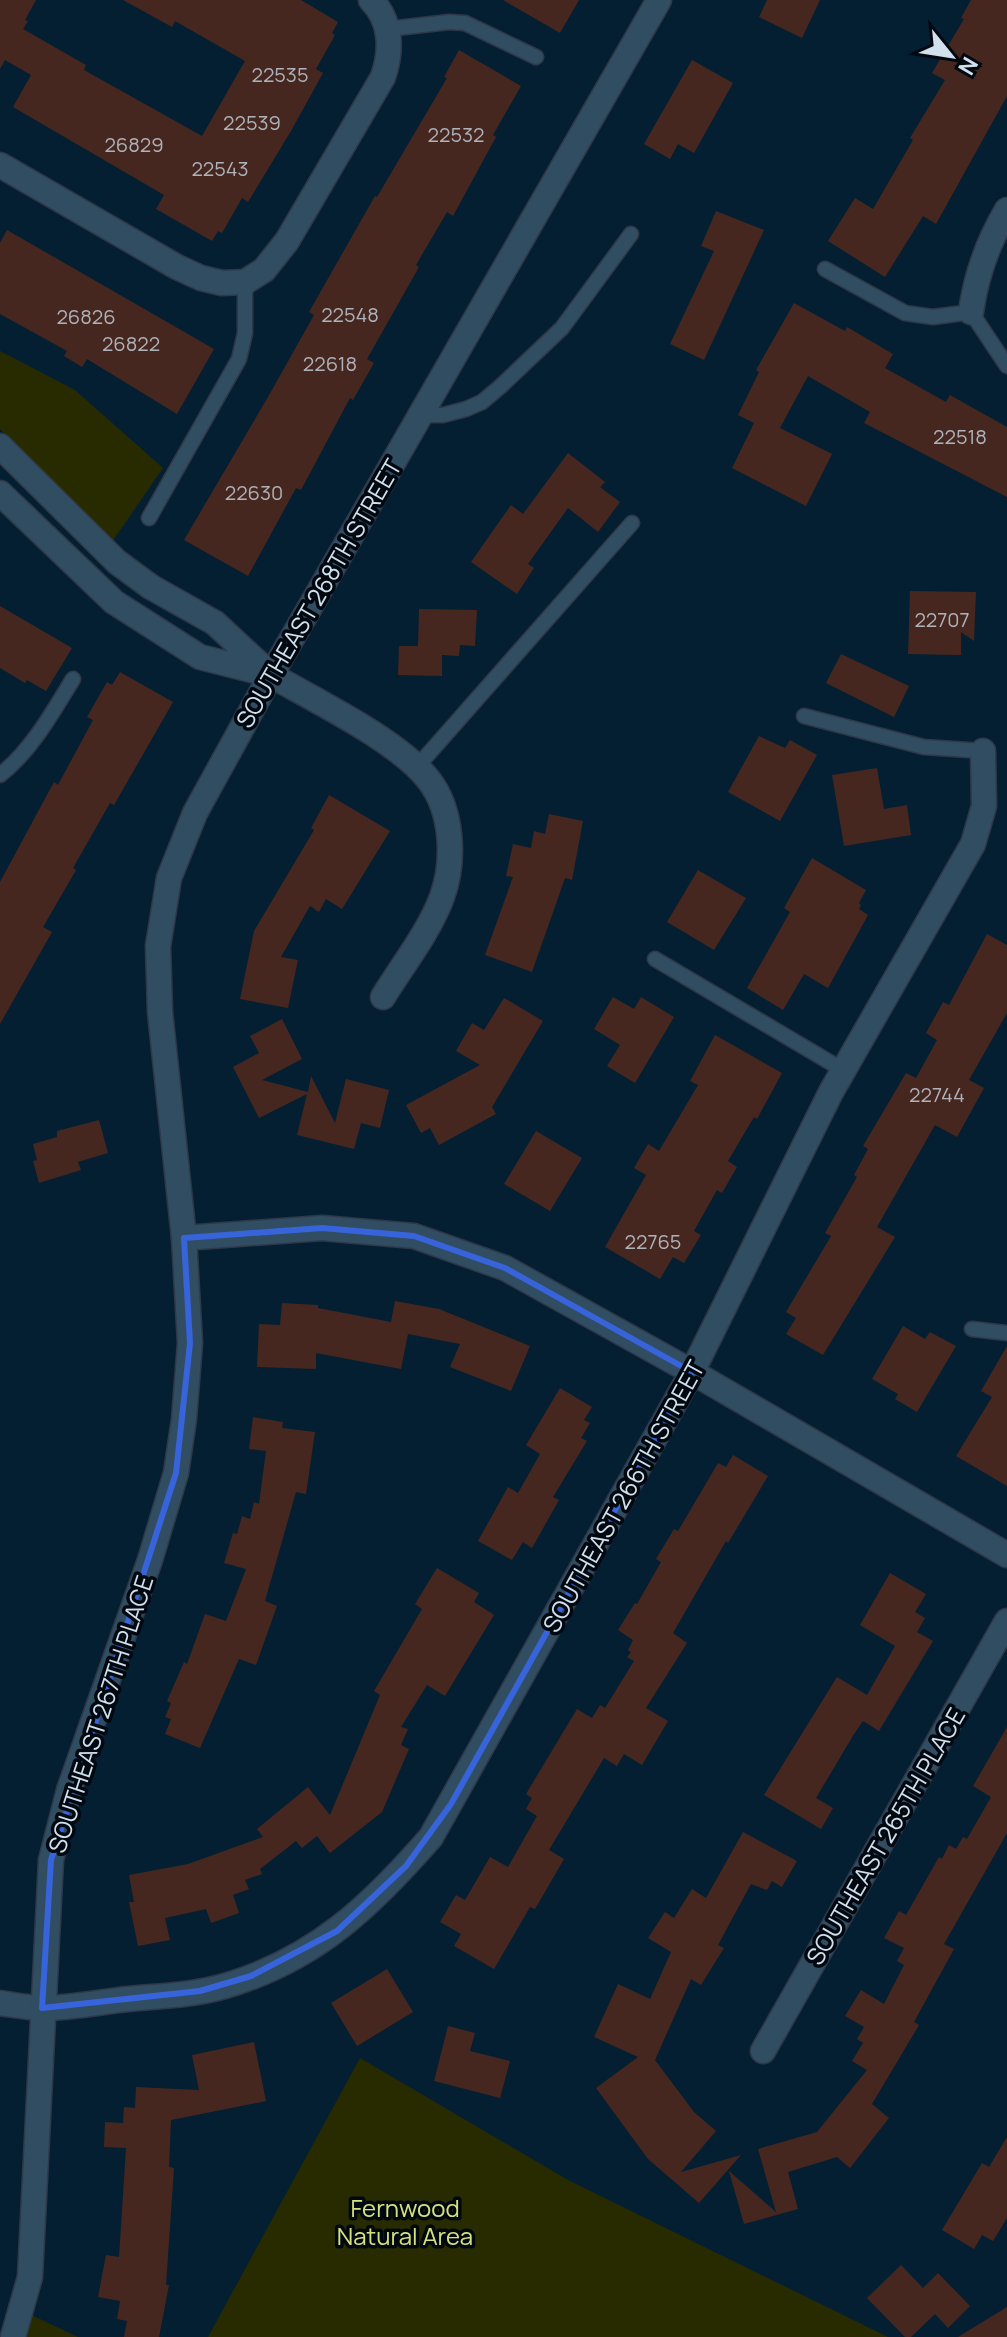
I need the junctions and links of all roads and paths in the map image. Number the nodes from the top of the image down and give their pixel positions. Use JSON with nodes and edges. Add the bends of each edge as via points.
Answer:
{"nodes":[{"id":1,"x":371,"y":0,"type":"edge"},
{"id":2,"x":659,"y":0,"type":"edge"},
{"id":3,"x":388,"y":29,"type":"junction"},
{"id":4,"x":536,"y":57,"type":"dead end"},
{"id":5,"x":0,"y":165,"type":"edge"},
{"id":6,"x":1007,"y":210,"type":"edge"},
{"id":7,"x":631,"y":234,"type":"dead end"},
{"id":8,"x":825,"y":269,"type":"dead end"},
{"id":9,"x":245,"y":282,"type":"junction"},
{"id":10,"x":971,"y":312,"type":"junction"},
{"id":11,"x":1007,"y":366,"type":"edge"},
{"id":12,"x":420,"y":415,"type":"junction"},
{"id":13,"x":0,"y":446,"type":"edge"},
{"id":14,"x":0,"y":493,"type":"edge"},
{"id":15,"x":149,"y":518,"type":"dead end"},
{"id":16,"x":632,"y":523,"type":"dead end"},
{"id":17,"x":271,"y":675,"type":"junction"},
{"id":18,"x":73,"y":679,"type":"dead end"},
{"id":19,"x":804,"y":716,"type":"dead end"},
{"id":20,"x":983,"y":751,"type":"joint"},
{"id":21,"x":416,"y":768,"type":"junction"},
{"id":22,"x":0,"y":775,"type":"edge"},
{"id":23,"x":655,"y":959,"type":"dead end"},
{"id":24,"x":383,"y":997,"type":"dead end"},
{"id":25,"x":843,"y":1070,"type":"junction"},
{"id":26,"x":184,"y":1238,"type":"junction"},
{"id":27,"x":972,"y":1329,"type":"dead end"},
{"id":28,"x":1007,"y":1333,"type":"edge"},
{"id":29,"x":692,"y":1372,"type":"junction"},
{"id":30,"x":1007,"y":1555,"type":"edge"},
{"id":31,"x":1007,"y":1621,"type":"edge"},
{"id":32,"x":0,"y":2003,"type":"edge"},
{"id":33,"x":42,"y":2008,"type":"junction"},
{"id":34,"x":763,"y":2051,"type":"dead end"},
{"id":35,"x":13,"y":2337,"type":"edge"}],
"edges":[{"from":1,"to":3,"type":"street"},
{"from":2,"to":12,"type":"street","name":"SOUTHEAST 268TH STREET"},
{"from":3,"to":4,"type":"lane","via":[[465,23]]},
{"from":3,"to":9,"type":"street","via":[[389,61],[383,77],[275,260]]},
{"from":5,"to":9,"type":"street","via":[[177,267],[222,283]]},
{"from":6,"to":10,"type":"street","via":[[976,279]]},
{"from":7,"to":12,"type":"lane","via":[[562,328],[501,386],[466,409]]},
{"from":8,"to":10,"type":"lane","via":[[905,313],[933,317]]},
{"from":9,"to":15,"type":"lane","via":[[239,359]]},
{"from":10,"to":11,"type":"lane"},
{"from":12,"to":17,"type":"street","name":"SOUTHEAST 268TH STREET"},
{"from":13,"to":17,"type":"street","via":[[117,562],[215,623]]},
{"from":14,"to":17,"type":"street","via":[[134,616],[200,657]]},
{"from":16,"to":21,"type":"lane"},
{"from":17,"to":21,"type":"street","via":[[389,745]]},
{"from":17,"to":26,"type":"street","name":"SOUTHEAST 268TH STREET","via":[[195,813],[169,878],[162,920],[160,1012]]},
{"from":18,"to":22,"type":"lane","via":[[27,748]]},
{"from":19,"to":20,"type":"lane","via":[[924,747]]},
{"from":20,"to":25,"type":"street","name":"SOUTHEAST 266TH STREET","via":[[984,806],[973,844]]},
{"from":21,"to":24,"type":"street","via":[[439,796],[450,862],[442,898]]},
{"from":23,"to":25,"type":"lane"},
{"from":25,"to":29,"type":"street","name":"SOUTHEAST 266TH STREET"},
{"from":26,"to":29,"type":"street","via":[[322,1228],[414,1236],[505,1268]]},
{"from":26,"to":33,"type":"street","name":"SOUTHEAST 267TH PLACE","via":[[190,1343],[176,1473],[69,1790],[51,1860]]},
{"from":27,"to":28,"type":"lane"},
{"from":29,"to":30,"type":"street"},
{"from":29,"to":33,"type":"street","name":"SOUTHEAST 266TH STREET","via":[[451,1804],[431,1837],[382,1892],[313,1946],[226,1986]]},
{"from":31,"to":34,"type":"street","name":"SOUTHEAST 265TH PLACE"},
{"from":32,"to":33,"type":"street","name":"SOUTHEAST 266TH STREET"},
{"from":33,"to":35,"type":"street","name":"SOUTHEAST 267TH PLACE","via":[[30,2277]]}]}
